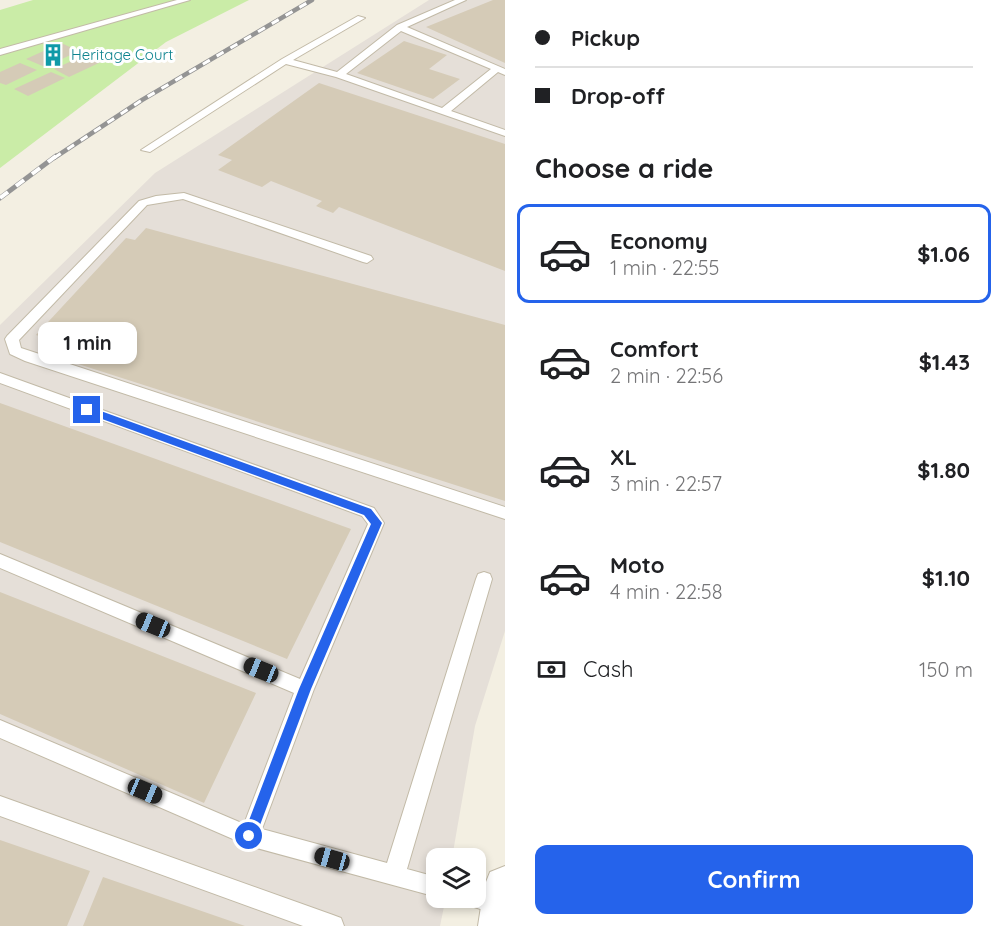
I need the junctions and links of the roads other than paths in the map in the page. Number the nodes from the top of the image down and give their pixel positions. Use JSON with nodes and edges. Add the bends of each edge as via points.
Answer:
{"nodes":[{"id":1,"x":186,"y":0,"type":"edge"},
{"id":2,"x":462,"y":0,"type":"edge"},
{"id":3,"x":361,"y":18,"type":"dead end"},
{"id":4,"x":400,"y":27,"type":"junction"},
{"id":5,"x":0,"y":52,"type":"edge"},
{"id":6,"x":285,"y":61,"type":"junction"},
{"id":7,"x":501,"y":70,"type":"edge"},
{"id":8,"x":339,"y":75,"type":"junction"},
{"id":9,"x":444,"y":111,"type":"junction"},
{"id":10,"x":505,"y":133,"type":"edge"},
{"id":11,"x":146,"y":150,"type":"dead end"},
{"id":12,"x":367,"y":259,"type":"dead end"},
{"id":13,"x":0,"y":378,"type":"edge"},
{"id":14,"x":505,"y":513,"type":"edge"},
{"id":15,"x":0,"y":561,"type":"edge"},
{"id":16,"x":484,"y":579,"type":"dead end"},
{"id":17,"x":305,"y":689,"type":"junction"},
{"id":18,"x":0,"y":729,"type":"edge"},
{"id":19,"x":0,"y":806,"type":"edge"},
{"id":20,"x":249,"y":836,"type":"junction"},
{"id":21,"x":394,"y":876,"type":"junction"},
{"id":22,"x":426,"y":884,"type":"edge"},
{"id":23,"x":333,"y":926,"type":"edge"}],
"edges":[{"from":1,"to":5,"type":"lane"},
{"from":2,"to":4,"type":"lane"},
{"from":3,"to":6,"type":"lane"},
{"from":4,"to":7,"type":"lane"},
{"from":4,"to":8,"type":"lane"},
{"from":6,"to":8,"type":"lane"},
{"from":6,"to":11,"type":"lane"},
{"from":7,"to":9,"type":"lane"},
{"from":8,"to":9,"type":"lane"},
{"from":9,"to":10,"type":"lane"},
{"from":12,"to":14,"type":"lane","via":[[184,196],[156,199],[143,203],[12,339],[15,351],[30,358]]},
{"from":13,"to":17,"type":"lane","via":[[368,512],[376,523]]},
{"from":15,"to":17,"type":"lane"},
{"from":16,"to":21,"type":"lane"},
{"from":17,"to":20,"type":"lane"},
{"from":18,"to":20,"type":"lane"},
{"from":19,"to":23,"type":"lane"},
{"from":20,"to":21,"type":"lane"},
{"from":21,"to":22,"type":"lane"}]}
